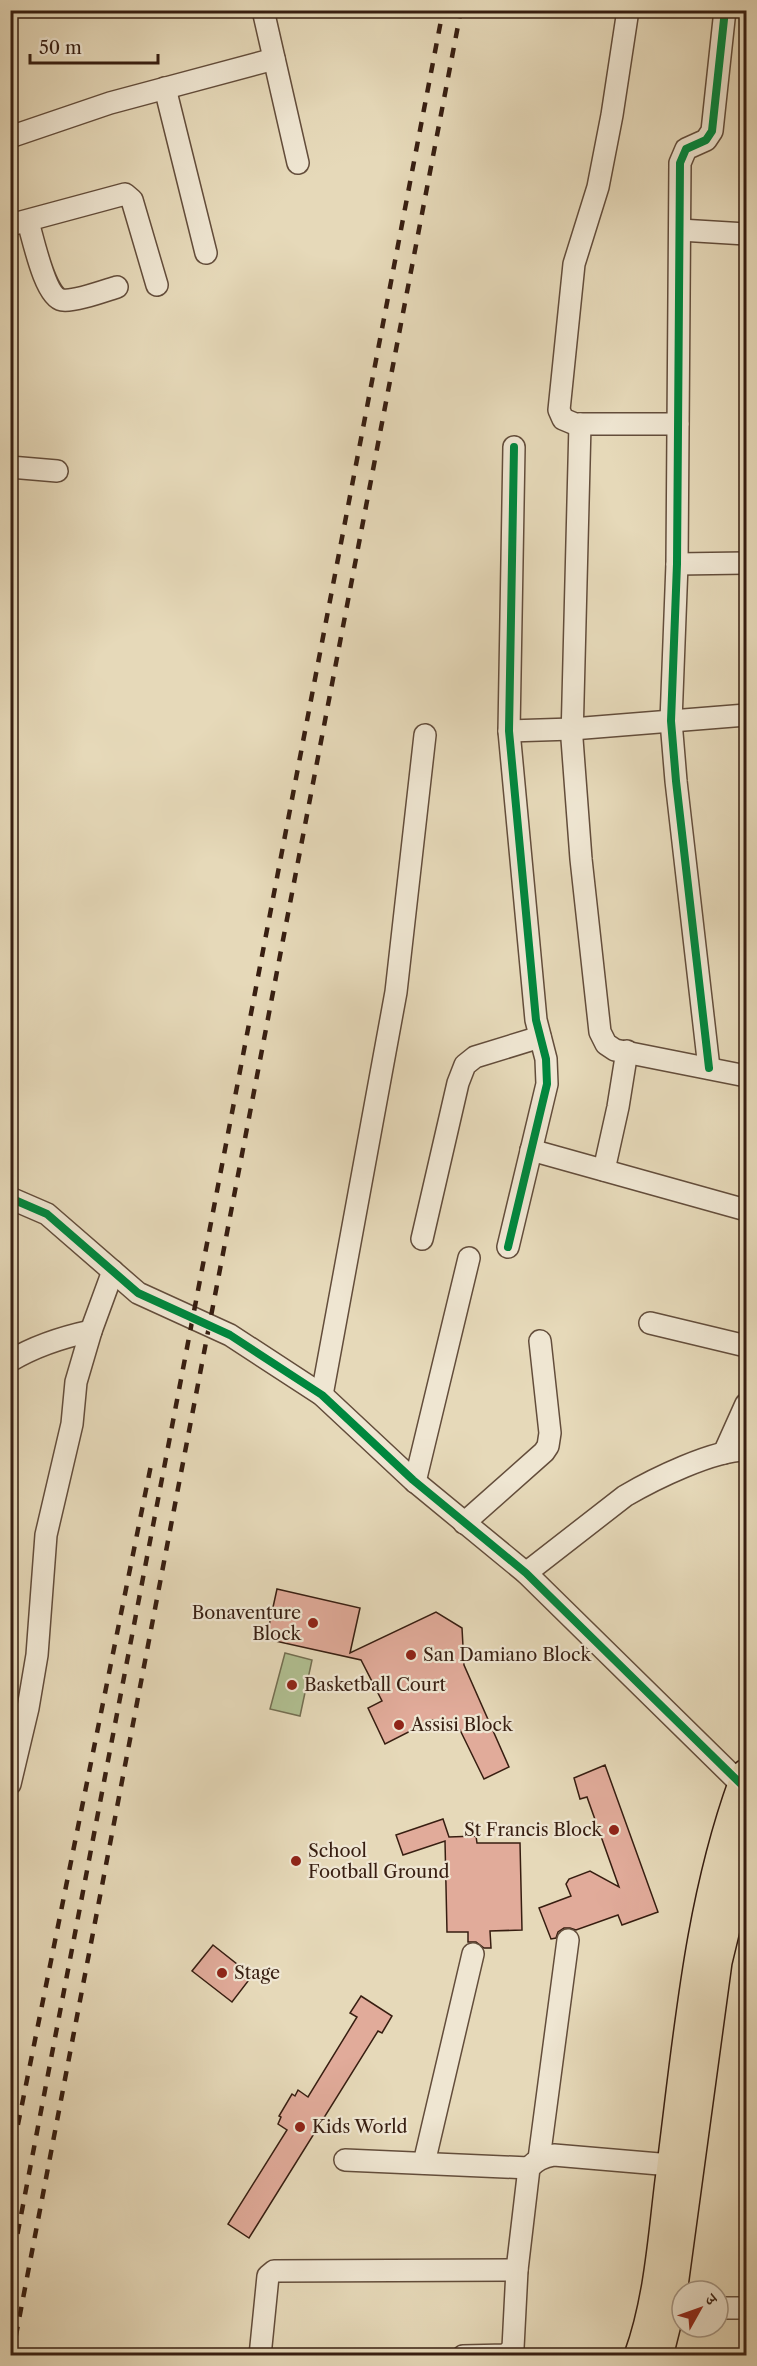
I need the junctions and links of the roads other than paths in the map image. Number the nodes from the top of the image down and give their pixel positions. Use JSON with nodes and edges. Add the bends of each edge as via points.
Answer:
{"nodes":[{"id":1,"x":263,"y":10,"type":"edge"},
{"id":2,"x":628,"y":10,"type":"edge"},
{"id":3,"x":725,"y":10,"type":"edge"},
{"id":4,"x":274,"y":59,"type":"junction"},
{"id":5,"x":165,"y":88,"type":"junction"},
{"id":6,"x":10,"y":137,"type":"edge"},
{"id":7,"x":298,"y":163,"type":"dead end"},
{"id":8,"x":19,"y":223,"type":"edge"},
{"id":9,"x":680,"y":230,"type":"junction"},
{"id":10,"x":747,"y":234,"type":"edge"},
{"id":11,"x":206,"y":253,"type":"dead end"},
{"id":12,"x":157,"y":285,"type":"dead end"},
{"id":13,"x":117,"y":287,"type":"dead end"},
{"id":14,"x":580,"y":424,"type":"junction"},
{"id":15,"x":678,"y":424,"type":"junction"},
{"id":16,"x":514,"y":447,"type":"dead end"},
{"id":17,"x":10,"y":467,"type":"edge"},
{"id":18,"x":57,"y":471,"type":"dead end"},
{"id":19,"x":747,"y":563,"type":"edge"},
{"id":20,"x":677,"y":564,"type":"junction"},
{"id":21,"x":747,"y":715,"type":"edge"},
{"id":22,"x":671,"y":721,"type":"junction"},
{"id":23,"x":572,"y":729,"type":"junction"},
{"id":24,"x":509,"y":731,"type":"junction"},
{"id":25,"x":425,"y":735,"type":"dead end"},
{"id":26,"x":540,"y":1037,"type":"junction"},
{"id":27,"x":627,"y":1052,"type":"junction"},
{"id":28,"x":709,"y":1068,"type":"junction"},
{"id":29,"x":747,"y":1076,"type":"edge"},
{"id":30,"x":531,"y":1150,"type":"junction"},
{"id":31,"x":604,"y":1170,"type":"junction"},
{"id":32,"x":10,"y":1198,"type":"edge"},
{"id":33,"x":747,"y":1210,"type":"edge"},
{"id":34,"x":422,"y":1239,"type":"dead end"},
{"id":35,"x":508,"y":1247,"type":"dead end"},
{"id":36,"x":469,"y":1258,"type":"dead end"},
{"id":37,"x":112,"y":1271,"type":"junction"},
{"id":38,"x":650,"y":1323,"type":"dead end"},
{"id":39,"x":91,"y":1331,"type":"junction"},
{"id":40,"x":540,"y":1341,"type":"dead end"},
{"id":41,"x":747,"y":1346,"type":"edge"},
{"id":42,"x":10,"y":1361,"type":"edge"},
{"id":43,"x":322,"y":1395,"type":"junction"},
{"id":44,"x":747,"y":1404,"type":"edge"},
{"id":45,"x":747,"y":1450,"type":"edge"},
{"id":46,"x":724,"y":1453,"type":"junction"},
{"id":47,"x":415,"y":1482,"type":"junction"},
{"id":48,"x":464,"y":1523,"type":"junction"},
{"id":49,"x":526,"y":1573,"type":"junction"},
{"id":50,"x":745,"y":1782,"type":"edge"},
{"id":51,"x":10,"y":1784,"type":"edge"},
{"id":52,"x":747,"y":1846,"type":"edge"},
{"id":53,"x":568,"y":1940,"type":"dead end"},
{"id":54,"x":473,"y":1954,"type":"dead end"},
{"id":55,"x":345,"y":2160,"type":"dead end"},
{"id":56,"x":424,"y":2163,"type":"junction"},
{"id":57,"x":534,"y":2163,"type":"junction"},
{"id":58,"x":671,"y":2165,"type":"junction"},
{"id":59,"x":517,"y":2270,"type":"junction"},
{"id":60,"x":680,"y":2279,"type":"edge"},
{"id":61,"x":730,"y":2308,"type":"edge"},
{"id":62,"x":747,"y":2308,"type":"edge"},
{"id":63,"x":670,"y":2326,"type":"edge"},
{"id":64,"x":262,"y":2355,"type":"edge"},
{"id":65,"x":463,"y":2355,"type":"edge"},
{"id":66,"x":638,"y":2355,"type":"edge"},
{"id":67,"x":659,"y":2355,"type":"edge"}],
"edges":[{"from":1,"to":4,"type":"street"},
{"from":2,"to":14,"type":"street","via":[[598,187],[577,248],[568,312],[559,410],[563,419]]},
{"from":3,"to":9,"type":"street","via":[[712,131],[706,140],[689,146],[681,157]]},
{"from":4,"to":5,"type":"street"},
{"from":4,"to":7,"type":"street"},
{"from":5,"to":6,"type":"street"},
{"from":5,"to":11,"type":"street"},
{"from":8,"to":12,"type":"street","via":[[121,194],[130,196]]},
{"from":8,"to":13,"type":"street","via":[[56,298],[67,300]]},
{"from":9,"to":10,"type":"street"},
{"from":9,"to":15,"type":"street"},
{"from":14,"to":15,"type":"street"},
{"from":14,"to":23,"type":"street"},
{"from":15,"to":20,"type":"street"},
{"from":16,"to":24,"type":"street"},
{"from":17,"to":18,"type":"street"},
{"from":19,"to":20,"type":"street"},
{"from":20,"to":22,"type":"street"},
{"from":21,"to":22,"type":"street"},
{"from":22,"to":23,"type":"street"},
{"from":22,"to":28,"type":"street"},
{"from":23,"to":24,"type":"street"},
{"from":23,"to":27,"type":"street","via":[[600,1032],[610,1048]]},
{"from":24,"to":26,"type":"street"},
{"from":25,"to":43,"type":"street","via":[[396,992]]},
{"from":26,"to":30,"type":"street","via":[[547,1084]]},
{"from":26,"to":34,"type":"street","via":[[481,1054],[465,1065]]},
{"from":27,"to":28,"type":"street"},
{"from":27,"to":31,"type":"street"},
{"from":28,"to":29,"type":"street"},
{"from":30,"to":31,"type":"street"},
{"from":30,"to":35,"type":"street"},
{"from":31,"to":33,"type":"street"},
{"from":32,"to":37,"type":"street","via":[[47,1214]]},
{"from":36,"to":47,"type":"street"},
{"from":37,"to":39,"type":"street"},
{"from":37,"to":43,"type":"street","via":[[138,1293],[230,1335]]},
{"from":38,"to":41,"type":"street"},
{"from":39,"to":42,"type":"street","via":[[71,1335]]},
{"from":39,"to":51,"type":"street","via":[[76,1382],[72,1424],[46,1535],[37,1654]]},
{"from":40,"to":48,"type":"street","via":[[548,1446]]},
{"from":43,"to":47,"type":"street"},
{"from":44,"to":46,"type":"street"},
{"from":45,"to":46,"type":"street"},
{"from":46,"to":49,"type":"street","via":[[634,1491]]},
{"from":47,"to":48,"type":"street"},
{"from":48,"to":49,"type":"street"},
{"from":49,"to":50,"type":"street"},
{"from":50,"to":58,"type":"main road","via":[[723,1844],[701,1943]]},
{"from":52,"to":60,"type":"main road","via":[[718,1962]]},
{"from":53,"to":57,"type":"street"},
{"from":54,"to":56,"type":"street"},
{"from":55,"to":56,"type":"street"},
{"from":56,"to":57,"type":"street"},
{"from":57,"to":58,"type":"street","via":[[554,2155]]},
{"from":57,"to":59,"type":"street"},
{"from":58,"to":66,"type":"main road","via":[[656,2280]]},
{"from":59,"to":64,"type":"street","via":[[274,2271],[268,2276]]},
{"from":59,"to":65,"type":"street","via":[[513,2348],[506,2355]]},
{"from":61,"to":62,"type":"street"},
{"from":63,"to":67,"type":"main road"}]}
